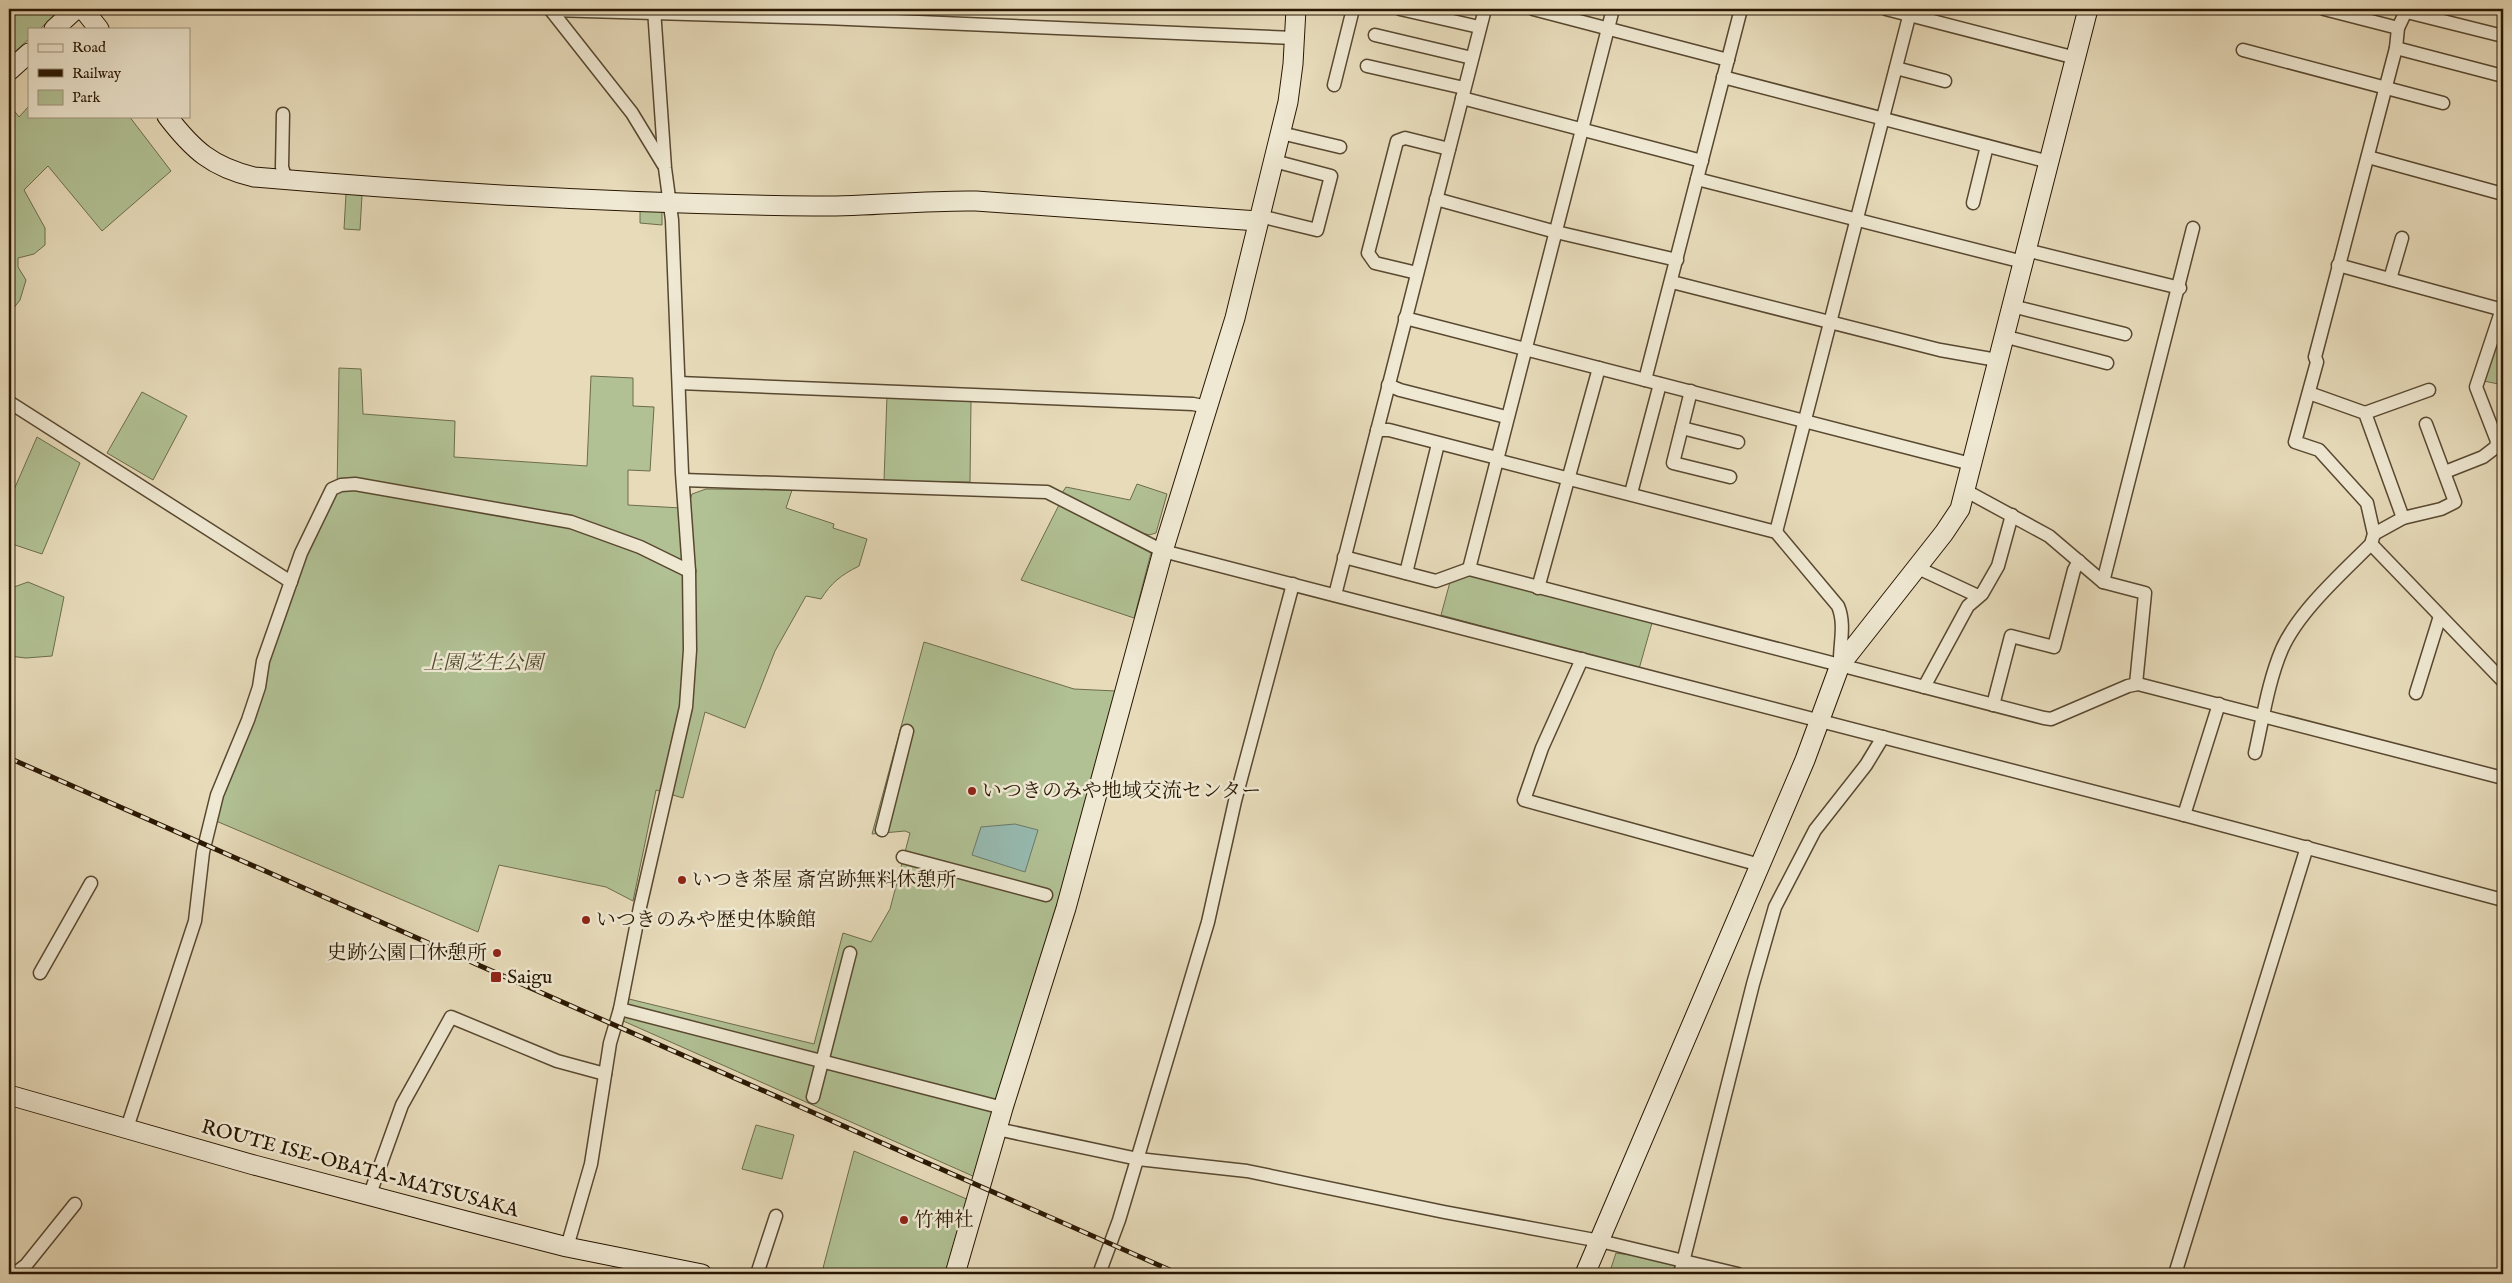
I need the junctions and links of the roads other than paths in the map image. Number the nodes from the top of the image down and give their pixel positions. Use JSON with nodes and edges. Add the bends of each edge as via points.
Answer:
{"nodes":[{"id":1,"x":76,"y":9,"type":"edge"},
{"id":2,"x":83,"y":9,"type":"edge"},
{"id":3,"x":1296,"y":9,"type":"edge"},
{"id":4,"x":1353,"y":9,"type":"edge"},
{"id":5,"x":1400,"y":9,"type":"edge"},
{"id":6,"x":1484,"y":9,"type":"edge"},
{"id":7,"x":1533,"y":9,"type":"edge"},
{"id":8,"x":1613,"y":9,"type":"edge"},
{"id":9,"x":1741,"y":9,"type":"edge"},
{"id":10,"x":1886,"y":9,"type":"edge"},
{"id":11,"x":2088,"y":9,"type":"edge"},
{"id":12,"x":2324,"y":9,"type":"edge"},
{"id":13,"x":551,"y":10,"type":"edge"},
{"id":14,"x":2407,"y":10,"type":"edge"},
{"id":15,"x":655,"y":11,"type":"edge"},
{"id":16,"x":1910,"y":12,"type":"edge"},
{"id":17,"x":1479,"y":27,"type":"junction"},
{"id":18,"x":55,"y":28,"type":"edge"},
{"id":19,"x":98,"y":28,"type":"edge"},
{"id":20,"x":1608,"y":28,"type":"junction"},
{"id":21,"x":2398,"y":28,"type":"junction"},
{"id":22,"x":1375,"y":35,"type":"dead end"},
{"id":23,"x":2503,"y":36,"type":"edge"},
{"id":24,"x":1294,"y":38,"type":"junction"},
{"id":25,"x":2396,"y":48,"type":"junction"},
{"id":26,"x":2243,"y":50,"type":"dead end"},
{"id":27,"x":28,"y":54,"type":"edge"},
{"id":28,"x":1472,"y":58,"type":"junction"},
{"id":29,"x":2076,"y":58,"type":"junction"},
{"id":30,"x":1728,"y":60,"type":"junction"},
{"id":31,"x":1368,"y":66,"type":"dead end"},
{"id":32,"x":1896,"y":68,"type":"junction"},
{"id":33,"x":9,"y":71,"type":"edge"},
{"id":34,"x":2503,"y":76,"type":"edge"},
{"id":35,"x":1723,"y":77,"type":"junction"},
{"id":36,"x":1945,"y":81,"type":"dead end"},
{"id":37,"x":1334,"y":85,"type":"dead end"},
{"id":38,"x":2384,"y":87,"type":"junction"},
{"id":39,"x":1463,"y":93,"type":"junction"},
{"id":40,"x":2443,"y":103,"type":"dead end"},
{"id":41,"x":283,"y":114,"type":"dead end"},
{"id":42,"x":169,"y":118,"type":"edge"},
{"id":43,"x":1883,"y":118,"type":"junction"},
{"id":44,"x":1582,"y":130,"type":"junction"},
{"id":45,"x":1281,"y":133,"type":"junction"},
{"id":46,"x":1987,"y":146,"type":"junction"},
{"id":47,"x":1340,"y":147,"type":"dead end"},
{"id":48,"x":1449,"y":149,"type":"junction"},
{"id":49,"x":2368,"y":157,"type":"junction"},
{"id":50,"x":1274,"y":161,"type":"junction"},
{"id":51,"x":1702,"y":161,"type":"junction"},
{"id":52,"x":2049,"y":162,"type":"junction"},
{"id":53,"x":665,"y":168,"type":"junction"},
{"id":54,"x":1697,"y":179,"type":"junction"},
{"id":55,"x":286,"y":180,"type":"junction"},
{"id":56,"x":2503,"y":194,"type":"edge"},
{"id":57,"x":1436,"y":199,"type":"junction"},
{"id":58,"x":669,"y":202,"type":"junction"},
{"id":59,"x":1973,"y":203,"type":"dead end"},
{"id":60,"x":1259,"y":218,"type":"junction"},
{"id":61,"x":1856,"y":219,"type":"junction"},
{"id":62,"x":2193,"y":228,"type":"dead end"},
{"id":63,"x":1556,"y":232,"type":"junction"},
{"id":64,"x":2402,"y":238,"type":"dead end"},
{"id":65,"x":2024,"y":256,"type":"junction"},
{"id":66,"x":1677,"y":260,"type":"junction"},
{"id":67,"x":2338,"y":265,"type":"junction"},
{"id":68,"x":1417,"y":273,"type":"junction"},
{"id":69,"x":2390,"y":279,"type":"junction"},
{"id":70,"x":1672,"y":282,"type":"junction"},
{"id":71,"x":2180,"y":288,"type":"junction"},
{"id":72,"x":2012,"y":306,"type":"junction"},
{"id":73,"x":2503,"y":310,"type":"edge"},
{"id":74,"x":1405,"y":318,"type":"junction"},
{"id":75,"x":1830,"y":322,"type":"junction"},
{"id":76,"x":2125,"y":334,"type":"dead end"},
{"id":77,"x":2003,"y":336,"type":"junction"},
{"id":78,"x":1525,"y":349,"type":"junction"},
{"id":79,"x":1997,"y":360,"type":"junction"},
{"id":80,"x":2107,"y":363,"type":"dead end"},
{"id":81,"x":1599,"y":368,"type":"junction"},
{"id":82,"x":1645,"y":380,"type":"junction"},
{"id":83,"x":678,"y":382,"type":"junction"},
{"id":84,"x":1660,"y":384,"type":"junction"},
{"id":85,"x":1388,"y":385,"type":"junction"},
{"id":86,"x":2429,"y":390,"type":"dead end"},
{"id":87,"x":1691,"y":391,"type":"junction"},
{"id":88,"x":2309,"y":393,"type":"junction"},
{"id":89,"x":9,"y":402,"type":"edge"},
{"id":90,"x":1208,"y":407,"type":"junction"},
{"id":91,"x":2366,"y":413,"type":"junction"},
{"id":92,"x":1506,"y":418,"type":"junction"},
{"id":93,"x":1804,"y":422,"type":"junction"},
{"id":94,"x":2426,"y":424,"type":"dead end"},
{"id":95,"x":1682,"y":428,"type":"junction"},
{"id":96,"x":1377,"y":430,"type":"junction"},
{"id":97,"x":1738,"y":442,"type":"dead end"},
{"id":98,"x":1438,"y":444,"type":"junction"},
{"id":99,"x":1496,"y":459,"type":"junction"},
{"id":100,"x":1971,"y":464,"type":"junction"},
{"id":101,"x":2445,"y":472,"type":"junction"},
{"id":102,"x":1730,"y":477,"type":"dead end"},
{"id":103,"x":1568,"y":478,"type":"junction"},
{"id":104,"x":683,"y":480,"type":"junction"},
{"id":105,"x":1965,"y":487,"type":"junction"},
{"id":106,"x":1631,"y":493,"type":"junction"},
{"id":107,"x":2012,"y":515,"type":"junction"},
{"id":108,"x":2403,"y":518,"type":"junction"},
{"id":109,"x":1776,"y":532,"type":"junction"},
{"id":110,"x":2373,"y":539,"type":"junction"},
{"id":111,"x":1163,"y":551,"type":"junction"},
{"id":112,"x":1344,"y":556,"type":"junction"},
{"id":113,"x":2079,"y":561,"type":"junction"},
{"id":114,"x":1918,"y":568,"type":"junction"},
{"id":115,"x":1469,"y":569,"type":"junction"},
{"id":116,"x":689,"y":572,"type":"junction"},
{"id":117,"x":1406,"y":573,"type":"junction"},
{"id":118,"x":290,"y":582,"type":"junction"},
{"id":119,"x":2103,"y":582,"type":"junction"},
{"id":120,"x":1293,"y":584,"type":"junction"},
{"id":121,"x":1538,"y":588,"type":"junction"},
{"id":122,"x":1335,"y":595,"type":"junction"},
{"id":123,"x":1978,"y":596,"type":"junction"},
{"id":124,"x":2440,"y":616,"type":"junction"},
{"id":125,"x":1582,"y":659,"type":"junction"},
{"id":126,"x":1840,"y":666,"type":"junction"},
{"id":127,"x":2503,"y":681,"type":"edge"},
{"id":128,"x":2136,"y":684,"type":"junction"},
{"id":129,"x":1924,"y":687,"type":"junction"},
{"id":130,"x":2416,"y":693,"type":"dead end"},
{"id":131,"x":2219,"y":704,"type":"junction"},
{"id":132,"x":1993,"y":705,"type":"junction"},
{"id":133,"x":2263,"y":716,"type":"junction"},
{"id":134,"x":1820,"y":721,"type":"junction"},
{"id":135,"x":907,"y":732,"type":"dead end"},
{"id":136,"x":1884,"y":737,"type":"junction"},
{"id":137,"x":2255,"y":753,"type":"dead end"},
{"id":138,"x":2503,"y":778,"type":"edge"},
{"id":139,"x":2184,"y":815,"type":"junction"},
{"id":140,"x":882,"y":830,"type":"dead end"},
{"id":141,"x":2306,"y":847,"type":"junction"},
{"id":142,"x":903,"y":857,"type":"dead end"},
{"id":143,"x":1760,"y":865,"type":"junction"},
{"id":144,"x":91,"y":883,"type":"dead end"},
{"id":145,"x":1046,"y":895,"type":"dead end"},
{"id":146,"x":2503,"y":900,"type":"edge"},
{"id":147,"x":850,"y":953,"type":"dead end"},
{"id":148,"x":40,"y":973,"type":"dead end"},
{"id":149,"x":620,"y":1009,"type":"junction"},
{"id":150,"x":822,"y":1062,"type":"junction"},
{"id":151,"x":605,"y":1074,"type":"junction"},
{"id":152,"x":9,"y":1095,"type":"edge"},
{"id":153,"x":813,"y":1097,"type":"dead end"},
{"id":154,"x":1003,"y":1108,"type":"junction"},
{"id":155,"x":128,"y":1128,"type":"junction"},
{"id":156,"x":996,"y":1129,"type":"junction"},
{"id":157,"x":1138,"y":1159,"type":"junction"},
{"id":158,"x":370,"y":1194,"type":"junction"},
{"id":159,"x":75,"y":1204,"type":"dead end"},
{"id":160,"x":776,"y":1216,"type":"dead end"},
{"id":161,"x":1600,"y":1241,"type":"junction"},
{"id":162,"x":567,"y":1247,"type":"junction"},
{"id":163,"x":1684,"y":1260,"type":"junction"},
{"id":164,"x":14,"y":1274,"type":"edge"},
{"id":165,"x":702,"y":1274,"type":"edge"},
{"id":166,"x":757,"y":1274,"type":"edge"},
{"id":167,"x":955,"y":1274,"type":"edge"},
{"id":168,"x":1099,"y":1274,"type":"edge"},
{"id":169,"x":1585,"y":1274,"type":"edge"},
{"id":170,"x":1680,"y":1274,"type":"edge"},
{"id":171,"x":1738,"y":1274,"type":"edge"},
{"id":172,"x":2175,"y":1274,"type":"edge"}],
"edges":[{"from":1,"to":18,"type":"street"},
{"from":2,"to":19,"type":"street"},
{"from":3,"to":24,"type":"street"},
{"from":4,"to":37,"type":"street"},
{"from":5,"to":17,"type":"street"},
{"from":6,"to":17,"type":"street"},
{"from":7,"to":20,"type":"street"},
{"from":8,"to":20,"type":"street"},
{"from":9,"to":30,"type":"street"},
{"from":10,"to":16,"type":"street"},
{"from":11,"to":29,"type":"street"},
{"from":12,"to":21,"type":"street"},
{"from":13,"to":15,"type":"street"},
{"from":13,"to":53,"type":"street","via":[[632,113]]},
{"from":14,"to":21,"type":"street"},
{"from":14,"to":23,"type":"street"},
{"from":15,"to":24,"type":"street"},
{"from":15,"to":53,"type":"street"},
{"from":16,"to":29,"type":"street"},
{"from":16,"to":32,"type":"street"},
{"from":17,"to":28,"type":"street"},
{"from":20,"to":30,"type":"street"},
{"from":20,"to":44,"type":"street"},
{"from":21,"to":25,"type":"street"},
{"from":22,"to":28,"type":"street"},
{"from":24,"to":45,"type":"street","via":[[1292,79]]},
{"from":25,"to":34,"type":"street"},
{"from":25,"to":38,"type":"street"},
{"from":26,"to":38,"type":"street"},
{"from":27,"to":33,"type":"street"},
{"from":28,"to":39,"type":"street"},
{"from":29,"to":52,"type":"street"},
{"from":30,"to":35,"type":"street"},
{"from":31,"to":39,"type":"street"},
{"from":32,"to":36,"type":"street"},
{"from":32,"to":43,"type":"street"},
{"from":35,"to":43,"type":"street"},
{"from":35,"to":51,"type":"street"},
{"from":38,"to":40,"type":"street"},
{"from":38,"to":49,"type":"street"},
{"from":39,"to":44,"type":"street"},
{"from":39,"to":48,"type":"street"},
{"from":41,"to":55,"type":"street","via":[[282,168]]},
{"from":42,"to":55,"type":"street","via":[[199,152],[222,167],[254,177]]},
{"from":43,"to":46,"type":"street"},
{"from":43,"to":61,"type":"street"},
{"from":44,"to":51,"type":"street"},
{"from":44,"to":63,"type":"street"},
{"from":45,"to":47,"type":"street"},
{"from":45,"to":50,"type":"street"},
{"from":46,"to":52,"type":"street"},
{"from":46,"to":59,"type":"street"},
{"from":48,"to":57,"type":"street"},
{"from":48,"to":68,"type":"street","via":[[1405,138],[1397,141],[1368,253],[1375,263]]},
{"from":49,"to":56,"type":"street"},
{"from":49,"to":67,"type":"street"},
{"from":50,"to":60,"type":"street"},
{"from":50,"to":60,"type":"street","via":[[1331,176],[1317,230]]},
{"from":51,"to":54,"type":"street"},
{"from":52,"to":65,"type":"street"},
{"from":53,"to":58,"type":"street"},
{"from":54,"to":61,"type":"street"},
{"from":54,"to":66,"type":"street"},
{"from":55,"to":58,"type":"street","via":[[455,193]]},
{"from":57,"to":63,"type":"street"},
{"from":57,"to":68,"type":"street"},
{"from":58,"to":60,"type":"street","via":[[815,206],[976,201]]},
{"from":58,"to":83,"type":"street"},
{"from":60,"to":90,"type":"street","via":[[1235,318]]},
{"from":61,"to":65,"type":"street"},
{"from":61,"to":75,"type":"street"},
{"from":62,"to":71,"type":"street"},
{"from":63,"to":66,"type":"street"},
{"from":63,"to":78,"type":"street"},
{"from":64,"to":69,"type":"street"},
{"from":65,"to":71,"type":"street"},
{"from":65,"to":72,"type":"street"},
{"from":66,"to":70,"type":"street"},
{"from":67,"to":69,"type":"street"},
{"from":67,"to":88,"type":"street"},
{"from":68,"to":74,"type":"street"},
{"from":69,"to":73,"type":"street"},
{"from":70,"to":75,"type":"street"},
{"from":70,"to":82,"type":"street"},
{"from":71,"to":119,"type":"street"},
{"from":72,"to":76,"type":"street"},
{"from":72,"to":77,"type":"street"},
{"from":73,"to":101,"type":"street","via":[[2476,387],[2497,441],[2496,447],[2483,457]]},
{"from":74,"to":78,"type":"street"},
{"from":74,"to":85,"type":"street"},
{"from":75,"to":79,"type":"street","via":[[1940,350]]},
{"from":75,"to":93,"type":"street"},
{"from":77,"to":79,"type":"street"},
{"from":77,"to":80,"type":"street"},
{"from":78,"to":81,"type":"street"},
{"from":78,"to":92,"type":"street"},
{"from":79,"to":100,"type":"street"},
{"from":81,"to":82,"type":"street"},
{"from":81,"to":103,"type":"street"},
{"from":82,"to":84,"type":"street"},
{"from":83,"to":90,"type":"street"},
{"from":83,"to":104,"type":"street"},
{"from":84,"to":87,"type":"street"},
{"from":84,"to":106,"type":"street"},
{"from":85,"to":92,"type":"street"},
{"from":85,"to":96,"type":"street"},
{"from":86,"to":91,"type":"street"},
{"from":87,"to":93,"type":"street"},
{"from":87,"to":95,"type":"street"},
{"from":88,"to":91,"type":"street"},
{"from":88,"to":110,"type":"street","via":[[2295,442],[2319,450],[2366,503]]},
{"from":89,"to":118,"type":"street"},
{"from":90,"to":111,"type":"street"},
{"from":91,"to":108,"type":"street"},
{"from":92,"to":99,"type":"street"},
{"from":93,"to":100,"type":"street"},
{"from":93,"to":109,"type":"street"},
{"from":94,"to":101,"type":"street"},
{"from":95,"to":97,"type":"street"},
{"from":95,"to":102,"type":"street","via":[[1673,463]]},
{"from":96,"to":98,"type":"street","via":[[1389,430]]},
{"from":96,"to":112,"type":"street"},
{"from":98,"to":99,"type":"street"},
{"from":98,"to":117,"type":"street"},
{"from":99,"to":103,"type":"street"},
{"from":99,"to":115,"type":"street"},
{"from":100,"to":105,"type":"street"},
{"from":101,"to":108,"type":"street","via":[[2455,502],[2441,509]]},
{"from":103,"to":106,"type":"street"},
{"from":103,"to":121,"type":"street"},
{"from":104,"to":111,"type":"street","via":[[1047,492]]},
{"from":104,"to":116,"type":"street"},
{"from":105,"to":107,"type":"street","via":[[1970,493]]},
{"from":105,"to":114,"type":"street","via":[[1955,518]]},
{"from":106,"to":109,"type":"street"},
{"from":107,"to":113,"type":"street","via":[[2049,536]]},
{"from":107,"to":123,"type":"street","via":[[1998,566]]},
{"from":108,"to":110,"type":"street"},
{"from":109,"to":126,"type":"street","via":[[1838,606],[1842,616]]},
{"from":110,"to":124,"type":"street"},
{"from":110,"to":133,"type":"street","via":[[2319,596],[2283,647]]},
{"from":111,"to":120,"type":"street"},
{"from":111,"to":154,"type":"street","via":[[1066,908]]},
{"from":112,"to":117,"type":"street"},
{"from":112,"to":122,"type":"street"},
{"from":113,"to":119,"type":"street"},
{"from":113,"to":132,"type":"street","via":[[2054,647],[2011,636]]},
{"from":114,"to":123,"type":"street"},
{"from":114,"to":126,"type":"street"},
{"from":115,"to":117,"type":"street","via":[[1436,581]]},
{"from":115,"to":121,"type":"street"},
{"from":116,"to":118,"type":"street","via":[[640,547],[571,522],[355,484],[332,489]]},
{"from":116,"to":149,"type":"street","via":[[690,650],[686,707]]},
{"from":118,"to":155,"type":"street","via":[[263,661],[259,687],[248,720],[217,795],[203,852],[195,921]]},
{"from":119,"to":128,"type":"street","via":[[2145,593]]},
{"from":120,"to":122,"type":"street"},
{"from":120,"to":157,"type":"street","via":[[1235,801],[1208,922]]},
{"from":121,"to":126,"type":"street"},
{"from":122,"to":125,"type":"street"},
{"from":123,"to":129,"type":"street","via":[[1968,606]]},
{"from":124,"to":127,"type":"street"},
{"from":124,"to":130,"type":"street"},
{"from":125,"to":134,"type":"street"},
{"from":125,"to":143,"type":"street","via":[[1542,748],[1524,800]]},
{"from":126,"to":129,"type":"street"},
{"from":126,"to":134,"type":"street"},
{"from":128,"to":131,"type":"street"},
{"from":128,"to":132,"type":"street","via":[[2051,719]]},
{"from":129,"to":132,"type":"street"},
{"from":131,"to":133,"type":"street"},
{"from":131,"to":139,"type":"street"},
{"from":133,"to":137,"type":"street"},
{"from":133,"to":138,"type":"street"},
{"from":134,"to":136,"type":"street"},
{"from":134,"to":143,"type":"street"},
{"from":135,"to":140,"type":"street"},
{"from":136,"to":139,"type":"street"},
{"from":136,"to":163,"type":"street","via":[[1815,830],[1775,907]]},
{"from":139,"to":141,"type":"street"},
{"from":141,"to":146,"type":"street"},
{"from":141,"to":172,"type":"street"},
{"from":142,"to":145,"type":"street"},
{"from":143,"to":161,"type":"street"},
{"from":144,"to":148,"type":"street"},
{"from":147,"to":150,"type":"street"},
{"from":149,"to":150,"type":"street"},
{"from":149,"to":151,"type":"street"},
{"from":150,"to":153,"type":"street"},
{"from":150,"to":154,"type":"street"},
{"from":151,"to":158,"type":"street","via":[[557,1061],[451,1017],[402,1105]]},
{"from":151,"to":162,"type":"street","via":[[591,1164]]},
{"from":152,"to":155,"type":"street","name":"ROUTE ISE-OBATA-MATSUSAKA"},
{"from":154,"to":156,"type":"street"},
{"from":155,"to":158,"type":"street","name":"ROUTE ISE-OBATA-MATSUSAKA","via":[[254,1165]]},
{"from":156,"to":157,"type":"street"},
{"from":156,"to":167,"type":"street"},
{"from":157,"to":161,"type":"street","via":[[1247,1171]]},
{"from":157,"to":168,"type":"street"},
{"from":158,"to":162,"type":"street","name":"ROUTE ISE-OBATA-MATSUSAKA"},
{"from":159,"to":164,"type":"street","via":[[26,1265]]},
{"from":160,"to":166,"type":"street"},
{"from":161,"to":163,"type":"street"},
{"from":161,"to":169,"type":"street"},
{"from":162,"to":165,"type":"street","name":"ROUTE ISE-OBATA-MATSUSAKA"},
{"from":163,"to":170,"type":"street"},
{"from":163,"to":171,"type":"street"}]}
